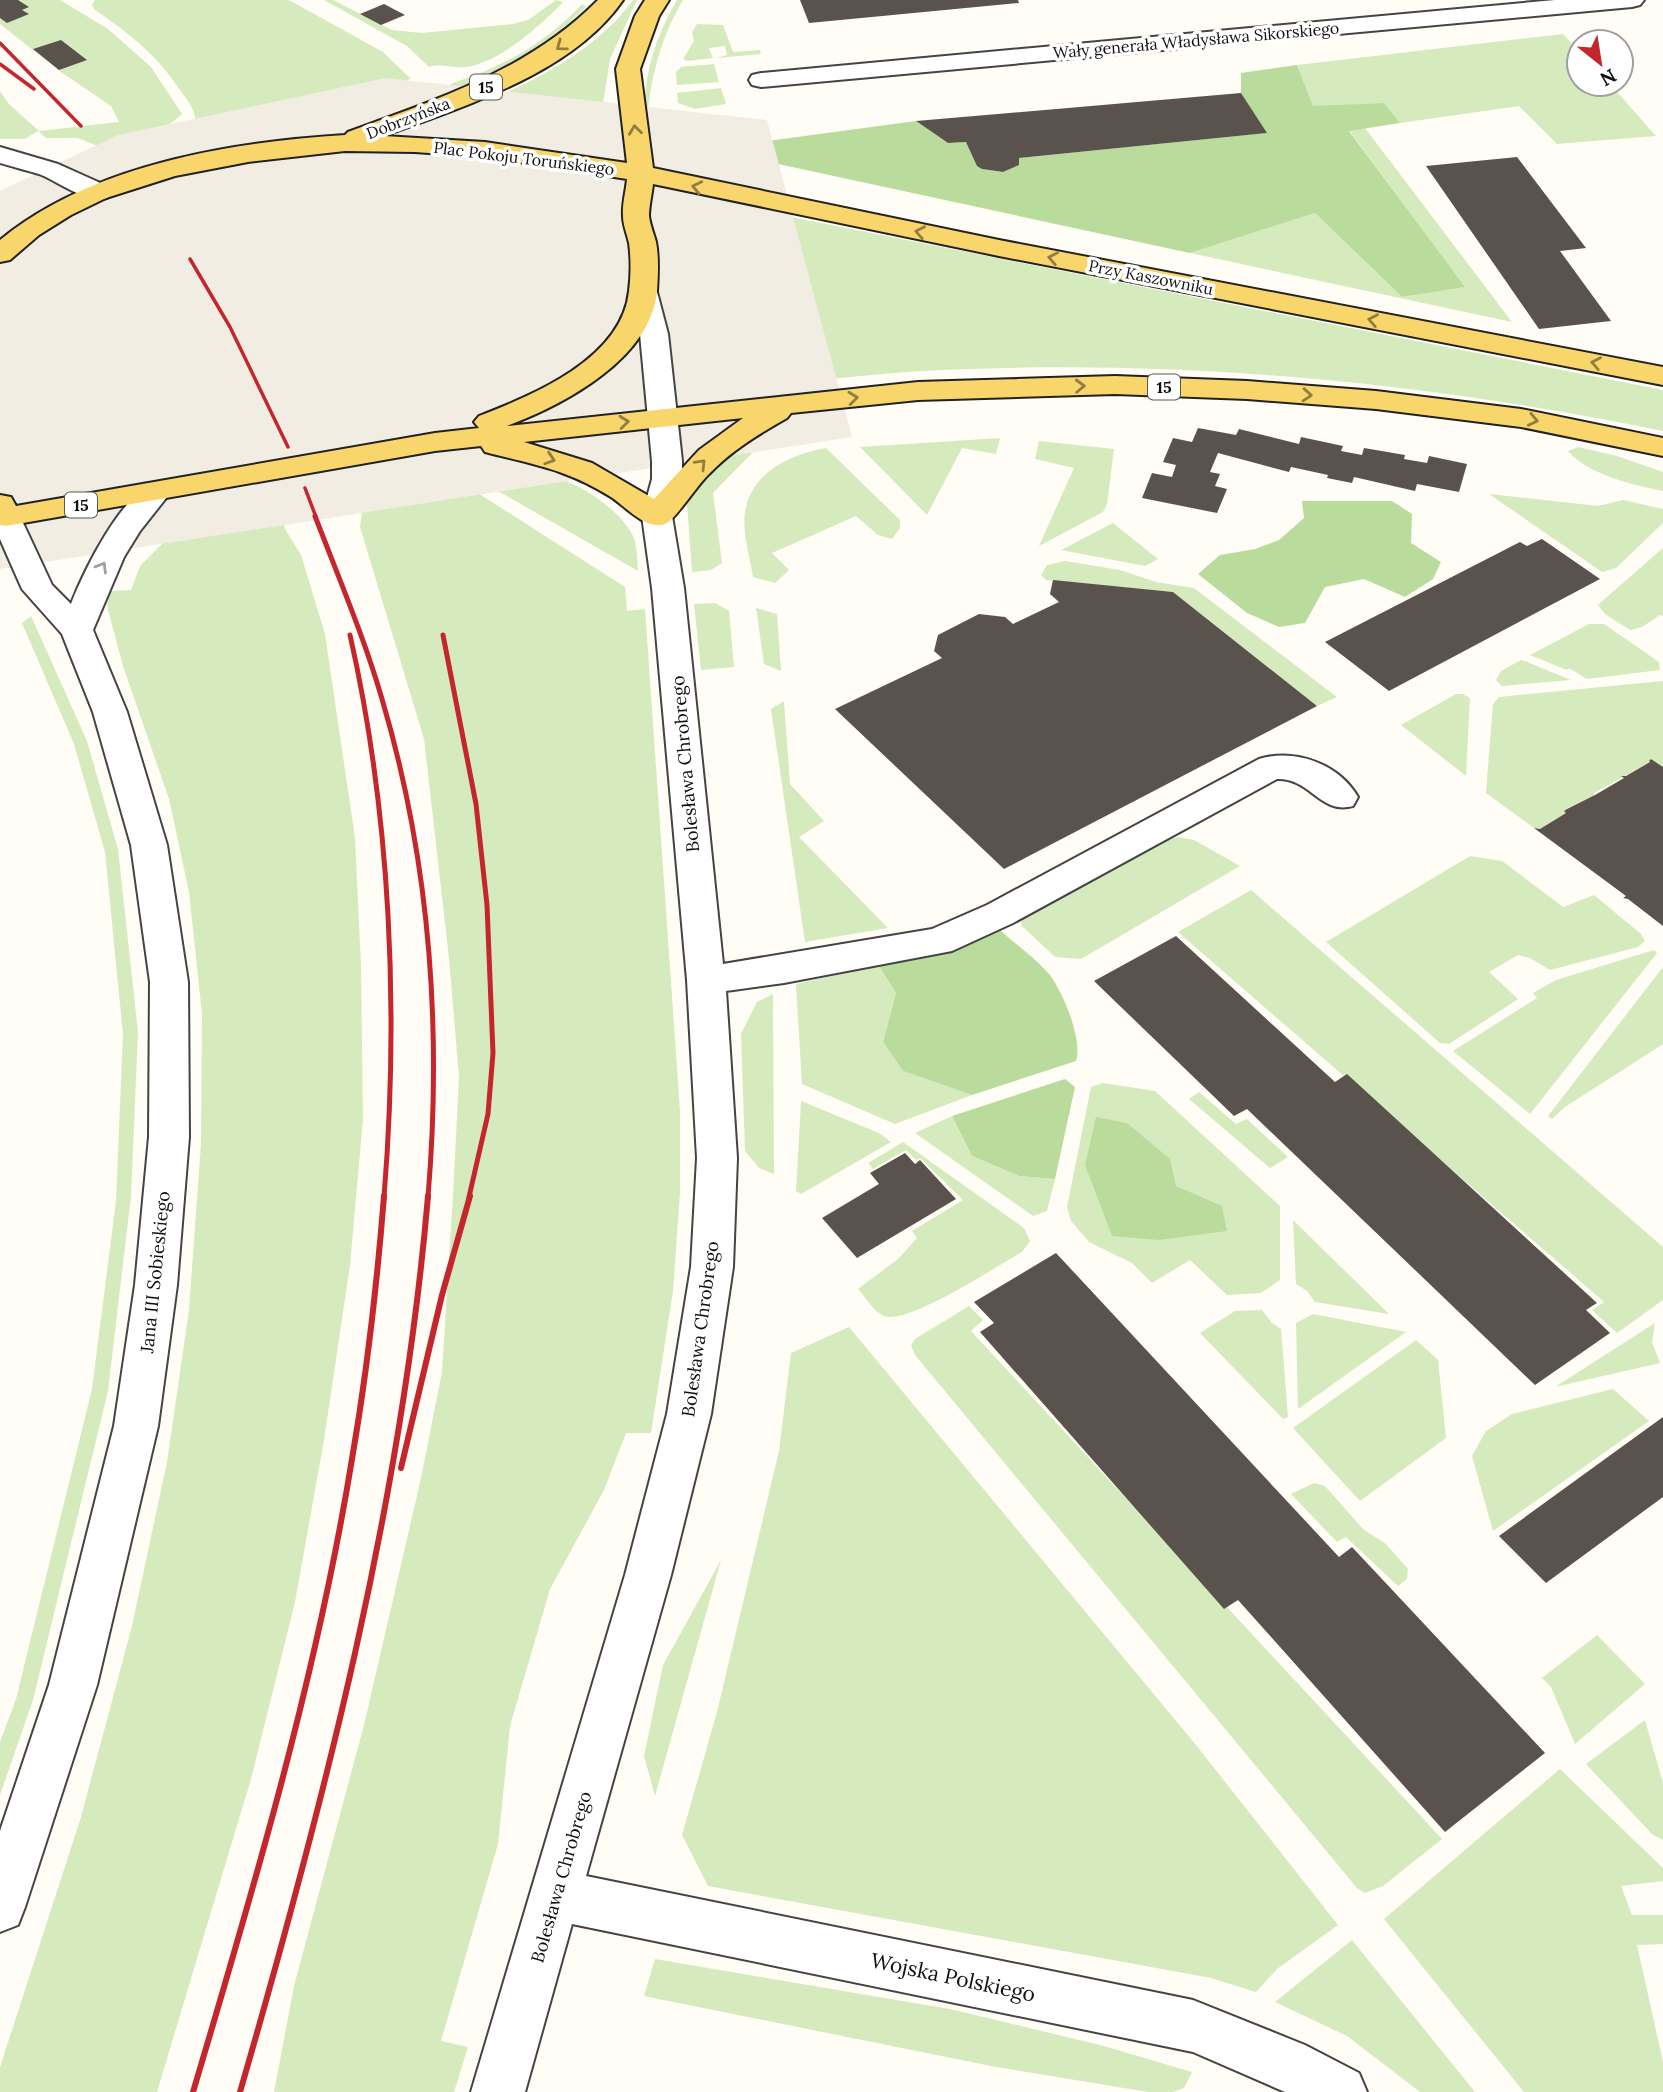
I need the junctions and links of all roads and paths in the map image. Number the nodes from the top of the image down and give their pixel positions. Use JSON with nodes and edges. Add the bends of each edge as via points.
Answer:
{"nodes":[{"id":1,"x":611,"y":0,"type":"edge"},
{"id":2,"x":657,"y":0,"type":"edge"},
{"id":3,"x":1632,"y":0,"type":"edge"},
{"id":4,"x":761,"y":80,"type":"dead end"},
{"id":5,"x":342,"y":143,"type":"junction"},
{"id":6,"x":0,"y":155,"type":"edge"},
{"id":7,"x":640,"y":174,"type":"junction"},
{"id":8,"x":98,"y":192,"type":"junction"},
{"id":9,"x":0,"y":254,"type":"edge"},
{"id":10,"x":643,"y":292,"type":"junction"},
{"id":11,"x":1663,"y":376,"type":"edge"},
{"id":12,"x":800,"y":403,"type":"junction"},
{"id":13,"x":663,"y":418,"type":"junction"},
{"id":14,"x":435,"y":442,"type":"junction"},
{"id":15,"x":1663,"y":447,"type":"edge"},
{"id":16,"x":155,"y":493,"type":"junction"},
{"id":17,"x":2,"y":513,"type":"edge"},
{"id":18,"x":657,"y":516,"type":"junction"},
{"id":19,"x":77,"y":630,"type":"junction"},
{"id":20,"x":1341,"y":797,"type":"dead end"},
{"id":21,"x":706,"y":980,"type":"junction"},
{"id":22,"x":556,"y":1895,"type":"junction"},
{"id":23,"x":0,"y":1908,"type":"edge"},
{"id":24,"x":498,"y":2092,"type":"edge"},
{"id":25,"x":1340,"y":2092,"type":"edge"}],
"edges":[{"from":1,"to":5,"type":"main road","name":"Dobrzyńska","number":"15","one_way":true,"via":[[578,34],[512,77]]},
{"from":7,"to":2,"type":"main road","one_way":true,"via":[[628,69]]},
{"from":3,"to":4,"type":"street","name":"Wały generała Władysława Sikorskiego"},
{"from":5,"to":7,"type":"main road","name":"Plac Pokoju Toruńskiego","via":[[500,152]]},
{"from":5,"to":8,"type":"main road","name":"Plac Pokoju Toruńskiego","number":"15","via":[[180,168]]},
{"from":6,"to":8,"type":"street","via":[[49,169]]},
{"from":7,"to":10,"type":"main road","via":[[636,216],[643,246]]},
{"from":11,"to":7,"type":"main road","name":"Przy Kaszowniku","one_way":true},
{"from":8,"to":9,"type":"main road","name":"Plac Pokoju Toruńskiego","number":"15","via":[[18,236]]},
{"from":10,"to":13,"type":"street","name":"Bolesława Chrobrego","via":[[654,334]]},
{"from":10,"to":14,"type":"main road","via":[[633,325],[592,371],[540,403]]},
{"from":12,"to":13,"type":"main road","number":"15"},
{"from":12,"to":15,"type":"main road","number":"15","one_way":true,"via":[[1005,388],[1115,385],[1247,390],[1521,418]]},
{"from":18,"to":12,"type":"main road","one_way":true,"via":[[699,463],[720,445]]},
{"from":14,"to":13,"type":"main road","number":"15","one_way":true},
{"from":13,"to":18,"type":"street","name":"Bolesława Chrobrego","via":[[667,479]]},
{"from":14,"to":16,"type":"main road","number":"15"},
{"from":14,"to":18,"type":"main road","one_way":true,"via":[[508,447],[548,458],[614,484]]},
{"from":16,"to":17,"type":"main road","number":"15"},
{"from":19,"to":16,"type":"street","one_way":true,"via":[[94,579],[130,519]]},
{"from":17,"to":19,"type":"street","name":"Jana III Sobieskiego","via":[[38,589]]},
{"from":18,"to":21,"type":"street","name":"Bolesława Chrobrego"},
{"from":19,"to":23,"type":"street","name":"Jana III Sobieskiego","via":[[110,712],[149,845],[169,982],[169,1137],[156,1285],[136,1426],[73,1685]]},
{"from":20,"to":21,"type":"street","via":[[1298,766],[1270,767],[964,927],[918,946]]},
{"from":21,"to":22,"type":"street","name":"Bolesława Chrobrego","via":[[717,1158],[712,1268],[689,1414]]},
{"from":22,"to":24,"type":"street","name":"Bolesława Chrobrego"},
{"from":22,"to":25,"type":"street","name":"Wojska Polskiego","via":[[1192,2026],[1286,2064]]}]}
